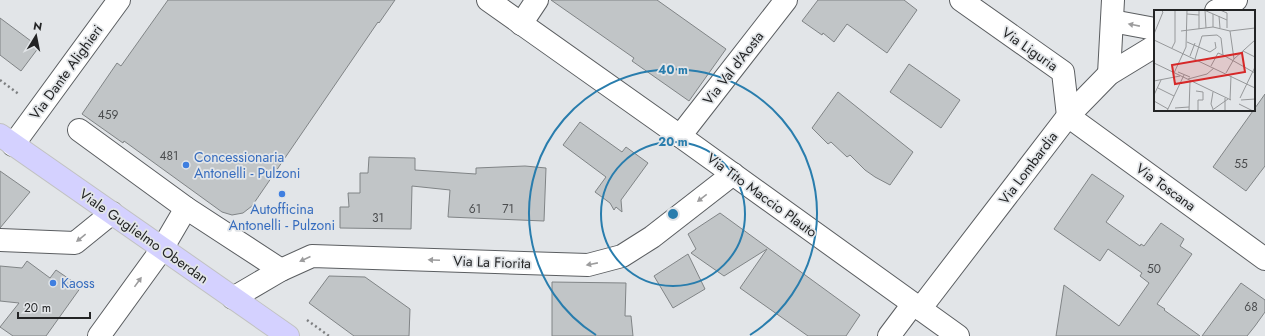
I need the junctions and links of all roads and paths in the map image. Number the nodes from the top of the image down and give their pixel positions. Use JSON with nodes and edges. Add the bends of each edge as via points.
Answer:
{"nodes":[{"id":1,"x":118,"y":0,"type":"edge"},
{"id":2,"x":488,"y":0,"type":"edge"},
{"id":3,"x":536,"y":0,"type":"edge"},
{"id":4,"x":786,"y":0,"type":"edge"},
{"id":5,"x":961,"y":0,"type":"edge"},
{"id":6,"x":1236,"y":0,"type":"edge"},
{"id":7,"x":1113,"y":10,"type":"edge"},
{"id":8,"x":1218,"y":10,"type":"edge"},
{"id":9,"x":521,"y":24,"type":"junction"},
{"id":10,"x":1154,"y":29,"type":"edge"},
{"id":11,"x":1154,"y":47,"type":"edge"},
{"id":12,"x":1109,"y":74,"type":"junction"},
{"id":13,"x":1068,"y":116,"type":"junction"},
{"id":14,"x":79,"y":130,"type":"dead end"},
{"id":15,"x":680,"y":136,"type":"junction"},
{"id":16,"x":7,"y":140,"type":"edge"},
{"id":17,"x":733,"y":174,"type":"junction"},
{"id":18,"x":186,"y":208,"type":"junction"},
{"id":19,"x":112,"y":213,"type":"junction"},
{"id":20,"x":0,"y":240,"type":"edge"},
{"id":21,"x":162,"y":249,"type":"junction"},
{"id":22,"x":1265,"y":259,"type":"edge"},
{"id":23,"x":281,"y":270,"type":"junction"},
{"id":24,"x":233,"y":298,"type":"junction"},
{"id":25,"x":916,"y":306,"type":"junction"},
{"id":26,"x":278,"y":332,"type":"edge"},
{"id":27,"x":98,"y":336,"type":"edge"},
{"id":28,"x":889,"y":336,"type":"edge"},
{"id":29,"x":958,"y":336,"type":"edge"}],
"edges":[{"from":1,"to":16,"type":"street","name":"Via Dante Alighieri"},
{"from":2,"to":9,"type":"street","name":"Via Tito Maccio Plauto"},
{"from":3,"to":9,"type":"street"},
{"from":4,"to":15,"type":"street","name":"Via Val d'Aosta"},
{"from":5,"to":13,"type":"street","name":"Via Liguria","via":[[1063,72]]},
{"from":6,"to":8,"type":"street"},
{"from":10,"to":7,"type":"street","one_way":true},
{"from":7,"to":12,"type":"street"},
{"from":9,"to":15,"type":"street","name":"Via Tito Maccio Plauto"},
{"from":11,"to":12,"type":"street","name":"Via Lombardia"},
{"from":12,"to":13,"type":"street","name":"Via Lombardia"},
{"from":13,"to":22,"type":"street","name":"Via Toscana"},
{"from":13,"to":25,"type":"street","name":"Via Lombardia"},
{"from":14,"to":18,"type":"street"},
{"from":15,"to":17,"type":"street","name":"Via Tito Maccio Plauto"},
{"from":16,"to":19,"type":"main road","name":"Viale Guglielmo Oberdan"},
{"from":17,"to":23,"type":"street","name":"Via La Fiorita","one_way":true,"via":[[652,237],[622,256],[588,265],[312,256]]},
{"from":17,"to":25,"type":"street","name":"Via Tito Maccio Plauto"},
{"from":18,"to":21,"type":"street"},
{"from":18,"to":23,"type":"street"},
{"from":19,"to":20,"type":"street","one_way":true,"via":[[75,243]]},
{"from":19,"to":21,"type":"main road","name":"Viale Guglielmo Oberdan"},
{"from":21,"to":24,"type":"main road","name":"Viale Guglielmo Oberdan"},
{"from":27,"to":21,"type":"street","one_way":true},
{"from":23,"to":24,"type":"street","name":"Via La Fiorita"},
{"from":24,"to":26,"type":"main road","name":"Viale Guglielmo Oberdan"},
{"from":25,"to":28,"type":"street","name":"Via Lombardia"},
{"from":25,"to":29,"type":"street","name":"Via Tito Maccio Plauto"}]}
